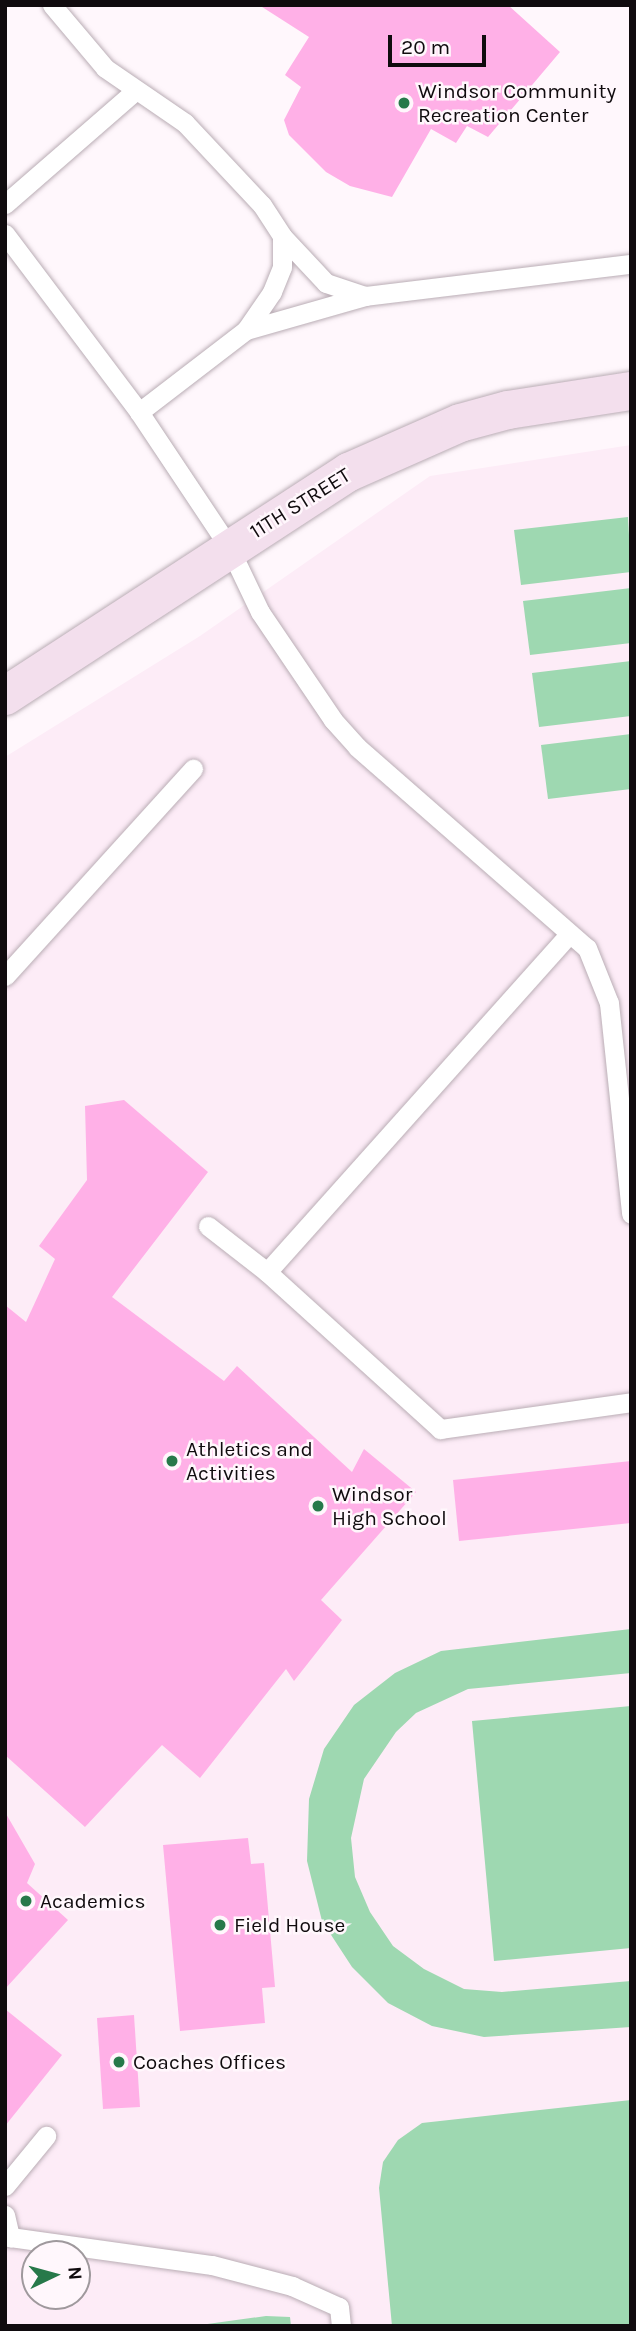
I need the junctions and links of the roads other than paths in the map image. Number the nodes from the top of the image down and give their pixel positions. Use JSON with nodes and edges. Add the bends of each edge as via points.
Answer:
{"nodes":[{"id":1,"x":52,"y":5,"type":"edge"},
{"id":2,"x":135,"y":91,"type":"junction"},
{"id":3,"x":5,"y":204,"type":"edge"},
{"id":4,"x":5,"y":234,"type":"edge"},
{"id":5,"x":282,"y":236,"type":"junction"},
{"id":6,"x":631,"y":264,"type":"edge"},
{"id":7,"x":365,"y":296,"type":"junction"},
{"id":8,"x":246,"y":330,"type":"junction"},
{"id":9,"x":631,"y":391,"type":"edge"},
{"id":10,"x":139,"y":412,"type":"junction"},
{"id":11,"x":229,"y":547,"type":"junction"},
{"id":12,"x":5,"y":696,"type":"edge"},
{"id":13,"x":193,"y":769,"type":"dead end"},
{"id":14,"x":569,"y":934,"type":"junction"},
{"id":15,"x":5,"y":976,"type":"edge"},
{"id":16,"x":631,"y":1214,"type":"edge"},
{"id":17,"x":208,"y":1226,"type":"dead end"},
{"id":18,"x":267,"y":1272,"type":"junction"},
{"id":19,"x":631,"y":1402,"type":"edge"},
{"id":20,"x":47,"y":2136,"type":"dead end"},
{"id":21,"x":5,"y":2186,"type":"edge"},
{"id":22,"x":5,"y":2215,"type":"edge"},
{"id":23,"x":341,"y":2326,"type":"edge"}],
"edges":[{"from":1,"to":2,"type":"lane","via":[[105,68]]},
{"from":2,"to":3,"type":"lane"},
{"from":2,"to":5,"type":"lane","via":[[184,123],[262,205]]},
{"from":4,"to":10,"type":"lane"},
{"from":5,"to":7,"type":"lane","via":[[326,283]]},
{"from":5,"to":8,"type":"lane","via":[[282,267],[272,292]]},
{"from":6,"to":7,"type":"lane"},
{"from":7,"to":8,"type":"lane"},
{"from":8,"to":10,"type":"lane"},
{"from":9,"to":11,"type":"street","name":"11TH STREET","via":[[508,410],[460,423],[349,472]]},
{"from":10,"to":11,"type":"lane"},
{"from":11,"to":12,"type":"street","name":"11TH STREET"},
{"from":11,"to":14,"type":"lane","via":[[260,612],[333,720],[357,747]]},
{"from":13,"to":15,"type":"lane"},
{"from":14,"to":16,"type":"lane","via":[[587,948],[608,1003]]},
{"from":14,"to":18,"type":"lane"},
{"from":17,"to":18,"type":"lane"},
{"from":18,"to":19,"type":"lane","via":[[440,1429],[547,1410]]},
{"from":20,"to":21,"type":"lane"},
{"from":22,"to":23,"type":"lane","via":[[10,2237],[212,2265],[292,2286],[340,2307]]}]}
